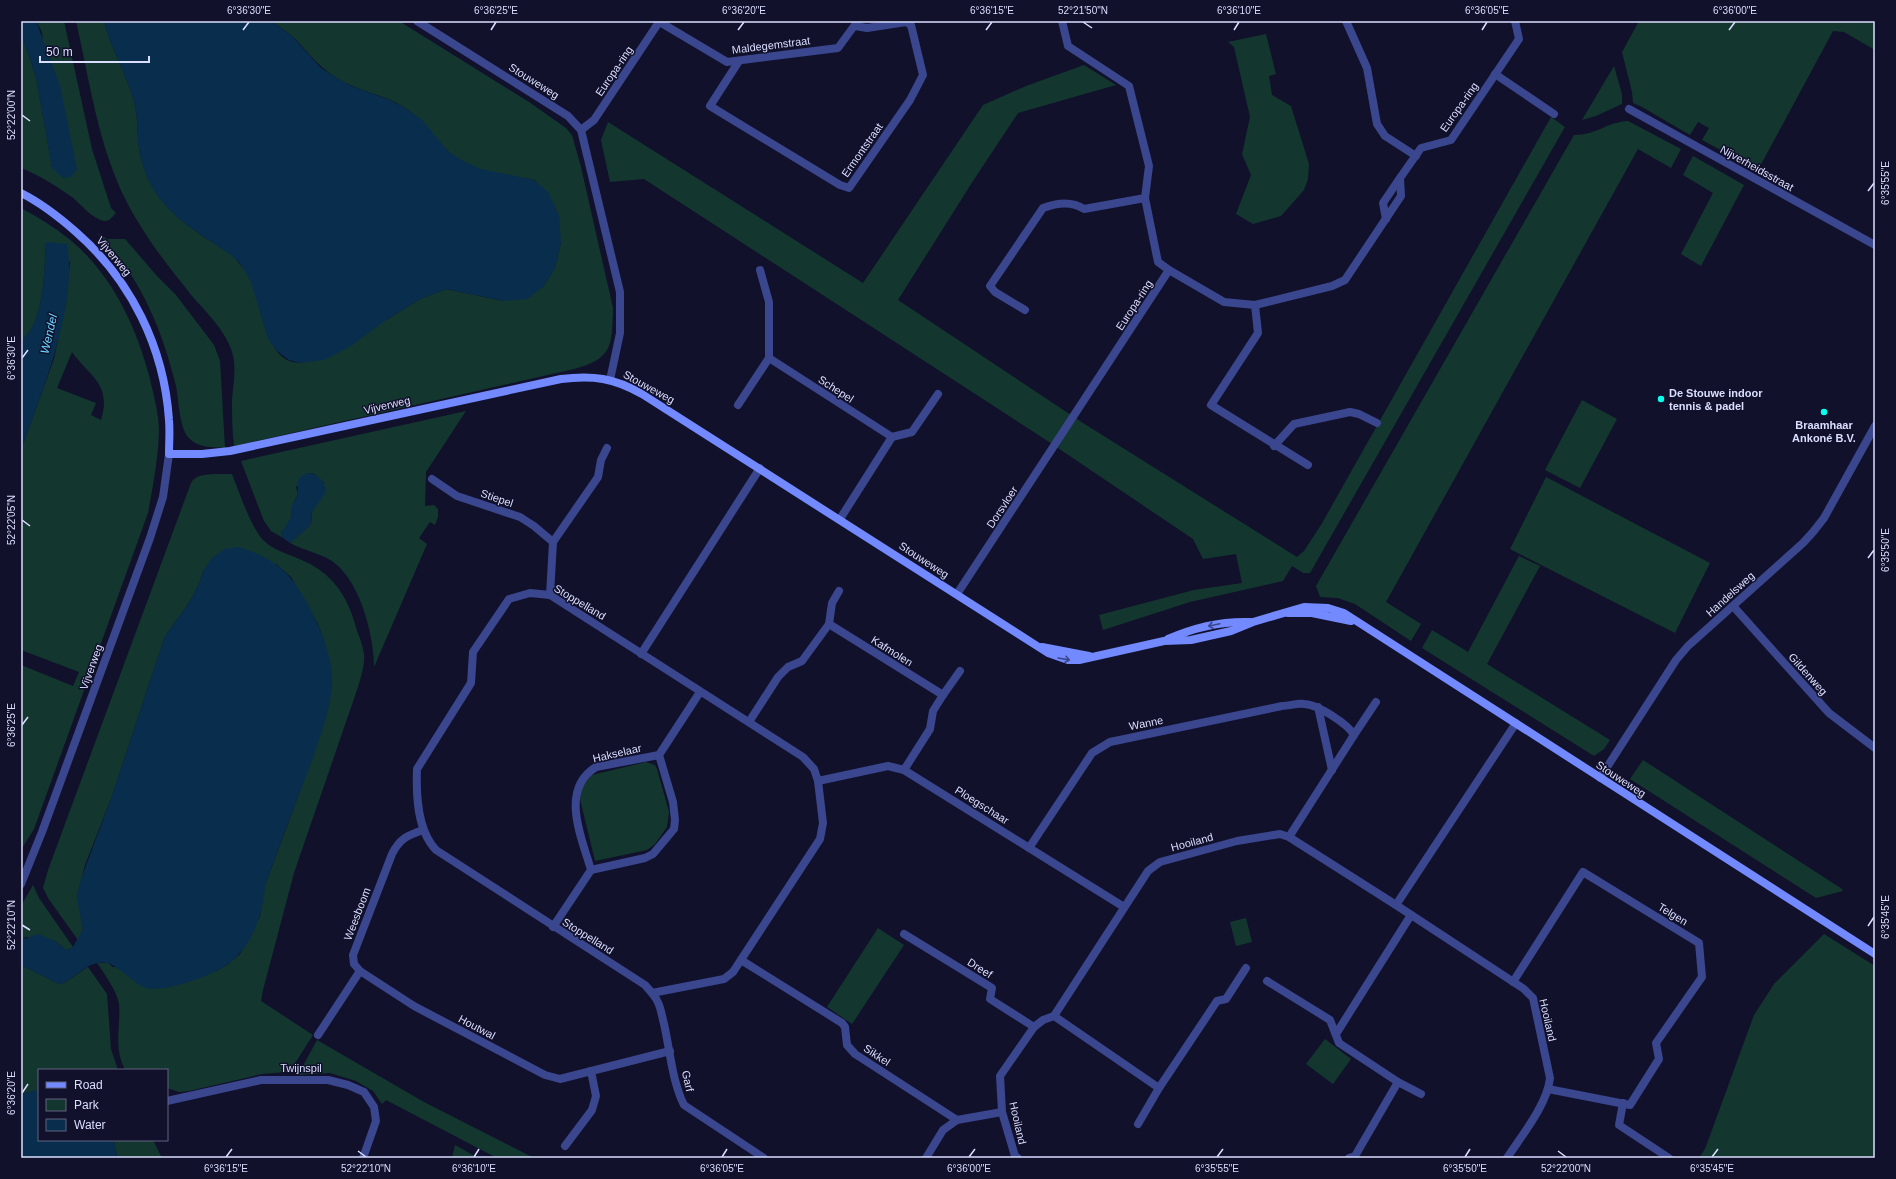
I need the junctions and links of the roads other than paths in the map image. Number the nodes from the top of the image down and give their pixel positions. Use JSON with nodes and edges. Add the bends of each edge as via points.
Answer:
{"nodes":[{"id":1,"x":417,"y":21,"type":"edge"},
{"id":2,"x":1062,"y":21,"type":"edge"},
{"id":3,"x":1346,"y":21,"type":"edge"},
{"id":4,"x":1515,"y":21,"type":"edge"},
{"id":5,"x":659,"y":22,"type":"edge"},
{"id":6,"x":856,"y":23,"type":"edge"},
{"id":7,"x":738,"y":61,"type":"junction"},
{"id":8,"x":1495,"y":74,"type":"junction"},
{"id":9,"x":1629,"y":109,"type":"dead end"},
{"id":10,"x":1554,"y":114,"type":"dead end"},
{"id":11,"x":581,"y":130,"type":"junction"},
{"id":12,"x":1416,"y":156,"type":"junction"},
{"id":13,"x":21,"y":193,"type":"edge"},
{"id":14,"x":1145,"y":198,"type":"junction"},
{"id":15,"x":1875,"y":245,"type":"edge"},
{"id":16,"x":760,"y":270,"type":"dead end"},
{"id":17,"x":1169,"y":270,"type":"junction"},
{"id":18,"x":1255,"y":304,"type":"junction"},
{"id":19,"x":1025,"y":310,"type":"dead end"},
{"id":20,"x":769,"y":358,"type":"junction"},
{"id":21,"x":610,"y":380,"type":"junction"},
{"id":22,"x":938,"y":394,"type":"dead end"},
{"id":23,"x":738,"y":405,"type":"dead end"},
{"id":24,"x":1377,"y":423,"type":"dead end"},
{"id":25,"x":1875,"y":426,"type":"edge"},
{"id":26,"x":1065,"y":431,"type":"joint"},
{"id":27,"x":892,"y":437,"type":"junction"},
{"id":28,"x":1274,"y":446,"type":"junction"},
{"id":29,"x":607,"y":448,"type":"dead end"},
{"id":30,"x":169,"y":454,"type":"junction"},
{"id":31,"x":1308,"y":465,"type":"dead end"},
{"id":32,"x":760,"y":468,"type":"junction"},
{"id":33,"x":432,"y":480,"type":"dead end"},
{"id":34,"x":840,"y":519,"type":"junction"},
{"id":35,"x":553,"y":542,"type":"junction"},
{"id":36,"x":839,"y":591,"type":"dead end"},
{"id":37,"x":957,"y":594,"type":"junction"},
{"id":38,"x":550,"y":595,"type":"junction"},
{"id":39,"x":1733,"y":606,"type":"junction"},
{"id":40,"x":829,"y":624,"type":"junction"},
{"id":41,"x":641,"y":654,"type":"junction"},
{"id":42,"x":960,"y":671,"type":"dead end"},
{"id":43,"x":700,"y":692,"type":"junction"},
{"id":44,"x":942,"y":695,"type":"junction"},
{"id":45,"x":1376,"y":702,"type":"dead end"},
{"id":46,"x":1318,"y":707,"type":"junction"},
{"id":47,"x":749,"y":722,"type":"junction"},
{"id":48,"x":1516,"y":723,"type":"junction"},
{"id":49,"x":1354,"y":735,"type":"junction"},
{"id":50,"x":1875,"y":748,"type":"edge"},
{"id":51,"x":659,"y":755,"type":"junction"},
{"id":52,"x":904,"y":770,"type":"junction"},
{"id":53,"x":1332,"y":770,"type":"junction"},
{"id":54,"x":1600,"y":778,"type":"junction"},
{"id":55,"x":818,"y":781,"type":"junction"},
{"id":56,"x":423,"y":830,"type":"junction"},
{"id":57,"x":1289,"y":837,"type":"junction"},
{"id":58,"x":1030,"y":848,"type":"junction"},
{"id":59,"x":592,"y":870,"type":"junction"},
{"id":60,"x":21,"y":884,"type":"edge"},
{"id":61,"x":1396,"y":905,"type":"junction"},
{"id":62,"x":1124,"y":907,"type":"junction"},
{"id":63,"x":1411,"y":916,"type":"junction"},
{"id":64,"x":553,"y":927,"type":"junction"},
{"id":65,"x":904,"y":934,"type":"dead end"},
{"id":66,"x":1875,"y":954,"type":"edge"},
{"id":67,"x":741,"y":960,"type":"junction"},
{"id":68,"x":1246,"y":968,"type":"dead end"},
{"id":69,"x":360,"y":971,"type":"junction"},
{"id":70,"x":1266,"y":981,"type":"dead end"},
{"id":71,"x":1512,"y":982,"type":"junction"},
{"id":72,"x":652,"y":993,"type":"junction"},
{"id":73,"x":1054,"y":1016,"type":"junction"},
{"id":74,"x":1034,"y":1027,"type":"junction"},
{"id":75,"x":1336,"y":1034,"type":"junction"},
{"id":76,"x":318,"y":1035,"type":"dead end"},
{"id":77,"x":670,"y":1051,"type":"junction"},
{"id":78,"x":591,"y":1070,"type":"junction"},
{"id":79,"x":1398,"y":1082,"type":"junction"},
{"id":80,"x":1159,"y":1088,"type":"junction"},
{"id":81,"x":1548,"y":1089,"type":"junction"},
{"id":82,"x":1421,"y":1094,"type":"dead end"},
{"id":83,"x":168,"y":1101,"type":"edge"},
{"id":84,"x":1623,"y":1103,"type":"junction"},
{"id":85,"x":1002,"y":1112,"type":"junction"},
{"id":86,"x":957,"y":1120,"type":"junction"},
{"id":87,"x":1138,"y":1124,"type":"dead end"},
{"id":88,"x":565,"y":1146,"type":"dead end"},
{"id":89,"x":758,"y":1156,"type":"edge"},
{"id":90,"x":363,"y":1158,"type":"edge"},
{"id":91,"x":926,"y":1158,"type":"edge"},
{"id":92,"x":1018,"y":1158,"type":"edge"},
{"id":93,"x":1349,"y":1158,"type":"edge"},
{"id":94,"x":1507,"y":1158,"type":"edge"},
{"id":95,"x":1669,"y":1158,"type":"edge"}],
"edges":[{"from":1,"to":11,"type":"street","name":"Stouweweg","via":[[568,116]]},
{"from":2,"to":14,"type":"street","via":[[1068,46],[1129,86],[1149,166]]},
{"from":3,"to":12,"type":"street","via":[[1367,68],[1377,124],[1385,136]]},
{"from":4,"to":8,"type":"street","name":"Europa-ring","via":[[1519,39]]},
{"from":5,"to":7,"type":"street","name":"Maldegemstraat","via":[[727,62]]},
{"from":5,"to":11,"type":"street","name":"Europa-ring","via":[[594,120]]},
{"from":6,"to":7,"type":"street","name":"Maldegemstraat","via":[[838,48]]},
{"from":6,"to":7,"type":"street","name":"Ermontstraat","via":[[868,28],[906,22],[910,25],[924,75],[910,100],[849,188],[710,106]]},
{"from":8,"to":10,"type":"street"},
{"from":8,"to":12,"type":"street","name":"Europa-ring","via":[[1451,140],[1421,148]]},
{"from":9,"to":15,"type":"street","name":"Nijverheidsstraat"},
{"from":11,"to":21,"type":"street","name":"Stouweweg","via":[[620,292],[620,333]]},
{"from":12,"to":18,"type":"street","name":"Europa-ring","via":[[1400,178],[1400,196],[1345,280],[1332,286]]},
{"from":13,"to":30,"type":"main road","name":"Vijverweg","via":[[61,220],[98,253],[120,280],[137,307],[154,345],[162,372],[170,421]]},
{"from":14,"to":17,"type":"street","via":[[1158,262]]},
{"from":14,"to":19,"type":"street","via":[[1084,209],[1077,204],[1054,204],[1043,208],[990,286],[995,292]]},
{"from":16,"to":20,"type":"street","via":[[769,302]]},
{"from":17,"to":18,"type":"street","name":"Europa-ring","via":[[1224,302]]},
{"from":17,"to":26,"type":"street","name":"Europa-ring"},
{"from":18,"to":28,"type":"street","via":[[1258,333],[1210,405]]},
{"from":20,"to":23,"type":"street"},
{"from":20,"to":27,"type":"street","name":"Schepel"},
{"from":21,"to":30,"type":"main road","name":"Vijverweg","via":[[592,376],[561,379],[230,451]]},
{"from":21,"to":32,"type":"main road","name":"Stouweweg","via":[[629,386]]},
{"from":22,"to":27,"type":"street","via":[[912,432]]},
{"from":24,"to":28,"type":"street","via":[[1350,412],[1294,424]]},
{"from":25,"to":39,"type":"street","name":"Handelsweg","via":[[1824,518],[1813,532]]},
{"from":26,"to":37,"type":"street","name":"Dorsvloer"},
{"from":27,"to":34,"type":"street"},
{"from":28,"to":31,"type":"street"},
{"from":29,"to":35,"type":"street","via":[[600,460],[598,477]]},
{"from":30,"to":60,"type":"street","name":"Vijverweg","via":[[162,497],[150,538]]},
{"from":32,"to":34,"type":"main road","name":"Stouweweg"},
{"from":32,"to":41,"type":"street"},
{"from":33,"to":35,"type":"street","name":"Stiepel","via":[[457,496],[520,517]]},
{"from":34,"to":37,"type":"main road","name":"Stouweweg"},
{"from":35,"to":38,"type":"street"},
{"from":36,"to":40,"type":"street","via":[[832,603]]},
{"from":37,"to":48,"type":"main road","name":"Stouweweg","via":[[1039,646],[1093,656],[1164,641],[1189,630],[1228,622],[1253,622],[1304,607],[1328,608],[1344,613]]},
{"from":38,"to":41,"type":"street","name":"Stoppelland"},
{"from":38,"to":56,"type":"street","name":"Stoppelland","via":[[530,593],[509,599],[473,652],[471,683],[417,769],[416,784]]},
{"from":39,"to":50,"type":"street","name":"Gildenweg","via":[[1829,713]]},
{"from":39,"to":54,"type":"street","name":"Handelsweg","via":[[1676,660]]},
{"from":40,"to":44,"type":"street","name":"Kafmolen"},
{"from":40,"to":47,"type":"street","via":[[802,661],[788,666],[778,677]]},
{"from":41,"to":43,"type":"street","name":"Stoppelland"},
{"from":42,"to":44,"type":"street"},
{"from":43,"to":47,"type":"street","name":"Stoppelland"},
{"from":43,"to":51,"type":"street","name":"Hakselaar"},
{"from":44,"to":52,"type":"street","via":[[933,711],[930,729]]},
{"from":45,"to":49,"type":"street"},
{"from":46,"to":49,"type":"street","name":"Wanne","via":[[1350,729]]},
{"from":46,"to":53,"type":"street"},
{"from":46,"to":58,"type":"street","name":"Wanne","via":[[1305,704],[1282,706],[1110,742],[1092,753]]},
{"from":47,"to":55,"type":"street","name":"Stoppelland","via":[[803,757],[814,769]]},
{"from":48,"to":54,"type":"main road","name":"Stouweweg"},
{"from":48,"to":61,"type":"street"},
{"from":49,"to":53,"type":"street"},
{"from":51,"to":59,"type":"street","name":"Hakselaar","via":[[674,802],[674,829],[653,854]]},
{"from":51,"to":59,"type":"street","name":"Hakselaar","via":[[596,767],[581,781],[577,788],[575,812]]},
{"from":52,"to":55,"type":"street","name":"Ploegschaar","via":[[888,766]]},
{"from":52,"to":58,"type":"street","name":"Ploegschaar"},
{"from":53,"to":57,"type":"street"},
{"from":54,"to":66,"type":"main road","name":"Stouweweg"},
{"from":55,"to":67,"type":"street","name":"Stoppelland","via":[[823,823],[820,839]]},
{"from":56,"to":64,"type":"street","name":"Stoppelland","via":[[428,842],[436,850]]},
{"from":56,"to":69,"type":"street","name":"Weesboom","via":[[398,843],[392,854],[353,954],[354,964]]},
{"from":57,"to":61,"type":"street","name":"Hooiland"},
{"from":57,"to":62,"type":"street","name":"Hooiland","via":[[1280,834],[1237,841],[1160,862],[1148,871]]},
{"from":58,"to":62,"type":"street","name":"Ploegschaar"},
{"from":59,"to":64,"type":"street"},
{"from":61,"to":63,"type":"street","name":"Hooiland"},
{"from":62,"to":73,"type":"street","name":"Hooiland"},
{"from":63,"to":71,"type":"street","name":"Hooiland"},
{"from":63,"to":75,"type":"street"},
{"from":64,"to":72,"type":"street","name":"Stoppelland","via":[[645,985]]},
{"from":65,"to":74,"type":"street","name":"Dreef","via":[[992,988],[990,999]]},
{"from":67,"to":72,"type":"street","name":"Stoppelland","via":[[733,972],[724,979]]},
{"from":67,"to":86,"type":"street","name":"Sikkel","via":[[842,1023],[848,1045],[855,1054]]},
{"from":68,"to":80,"type":"street","via":[[1226,999],[1217,1001]]},
{"from":69,"to":76,"type":"street"},
{"from":69,"to":78,"type":"street","name":"Houtwal","via":[[414,1006],[545,1075],[560,1079]]},
{"from":70,"to":75,"type":"street","via":[[1330,1020]]},
{"from":71,"to":81,"type":"street","name":"Hooiland","via":[[1524,988],[1533,998],[1550,1078]]},
{"from":71,"to":84,"type":"street","name":"Telgen","via":[[1583,872],[1699,943],[1702,977],[1656,1043],[1659,1059],[1630,1105]]},
{"from":72,"to":77,"type":"street","name":"Garf","via":[[658,1000]]},
{"from":73,"to":74,"type":"street","name":"Hooiland"},
{"from":73,"to":80,"type":"street"},
{"from":74,"to":85,"type":"street","name":"Hooiland","via":[[1000,1076]]},
{"from":75,"to":79,"type":"street","via":[[1339,1043]]},
{"from":77,"to":78,"type":"street","name":"Houtwal"},
{"from":77,"to":89,"type":"street","name":"Garf","via":[[678,1094],[684,1105]]},
{"from":78,"to":88,"type":"street","via":[[596,1096],[592,1110]]},
{"from":79,"to":82,"type":"street"},
{"from":79,"to":93,"type":"street","via":[[1355,1156]]},
{"from":80,"to":87,"type":"street"},
{"from":81,"to":84,"type":"street"},
{"from":81,"to":94,"type":"street","name":"Hooiland","via":[[1542,1104]]},
{"from":83,"to":90,"type":"street","name":"Twijnspil","via":[[261,1080],[328,1080],[348,1085],[364,1092],[374,1107],[376,1121]]},
{"from":84,"to":95,"type":"street","via":[[1619,1125]]},
{"from":85,"to":86,"type":"street"},
{"from":85,"to":92,"type":"street","name":"Hooiland","via":[[1015,1156]]},
{"from":86,"to":91,"type":"street","via":[[942,1130]]}]}
